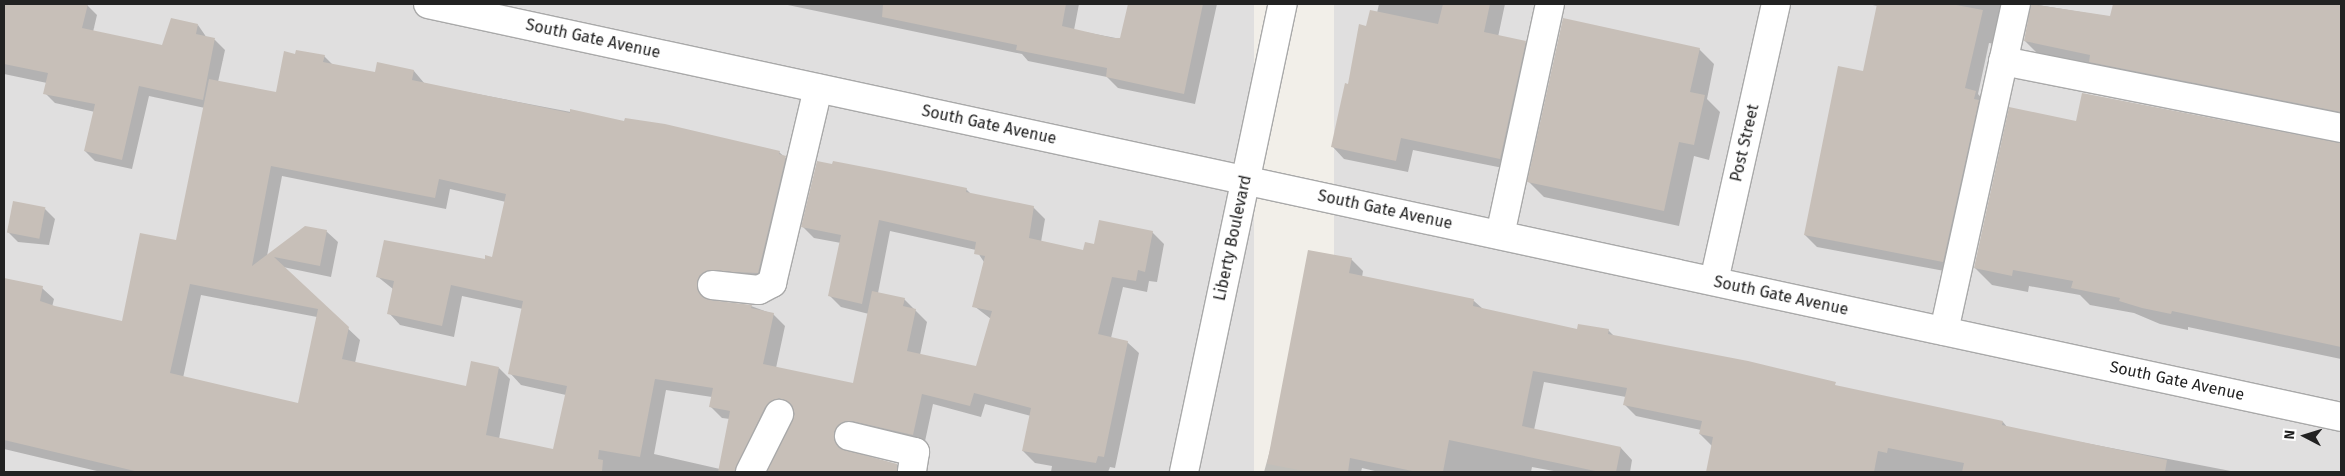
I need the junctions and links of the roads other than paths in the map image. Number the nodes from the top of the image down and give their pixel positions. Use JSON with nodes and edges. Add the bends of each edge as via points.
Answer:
{"nodes":[{"id":1,"x":428,"y":4,"type":"edge"},
{"id":2,"x":1283,"y":4,"type":"edge"},
{"id":3,"x":1550,"y":4,"type":"edge"},
{"id":4,"x":1776,"y":4,"type":"edge"},
{"id":5,"x":2016,"y":4,"type":"edge"},
{"id":6,"x":2003,"y":61,"type":"junction"},
{"id":7,"x":818,"y":88,"type":"junction"},
{"id":8,"x":2341,"y":128,"type":"edge"},
{"id":9,"x":1246,"y":180,"type":"junction"},
{"id":10,"x":1500,"y":235,"type":"junction"},
{"id":11,"x":1714,"y":281,"type":"junction"},
{"id":12,"x":712,"y":285,"type":"dead end"},
{"id":13,"x":1944,"y":331,"type":"junction"},
{"id":14,"x":779,"y":414,"type":"dead end"},
{"id":15,"x":2341,"y":417,"type":"edge"},
{"id":16,"x":849,"y":436,"type":"dead end"},
{"id":17,"x":750,"y":472,"type":"edge"},
{"id":18,"x":912,"y":472,"type":"edge"},
{"id":19,"x":1184,"y":472,"type":"edge"}],
"edges":[{"from":1,"to":7,"type":"street","name":"South Gate Avenue"},
{"from":2,"to":9,"type":"street","name":"Liberty Boulevard"},
{"from":3,"to":10,"type":"street"},
{"from":4,"to":11,"type":"street","name":"Post Street"},
{"from":5,"to":6,"type":"street"},
{"from":6,"to":8,"type":"street"},
{"from":6,"to":13,"type":"street"},
{"from":7,"to":9,"type":"street","name":"South Gate Avenue"},
{"from":7,"to":12,"type":"street","via":[[772,283],[760,290]]},
{"from":9,"to":10,"type":"street","name":"South Gate Avenue"},
{"from":9,"to":19,"type":"street","name":"Liberty Boulevard"},
{"from":10,"to":11,"type":"street","name":"South Gate Avenue"},
{"from":11,"to":13,"type":"street","name":"South Gate Avenue"},
{"from":13,"to":15,"type":"street","name":"South Gate Avenue"},
{"from":14,"to":17,"type":"street"},
{"from":16,"to":18,"type":"street","via":[[915,452]]}]}
